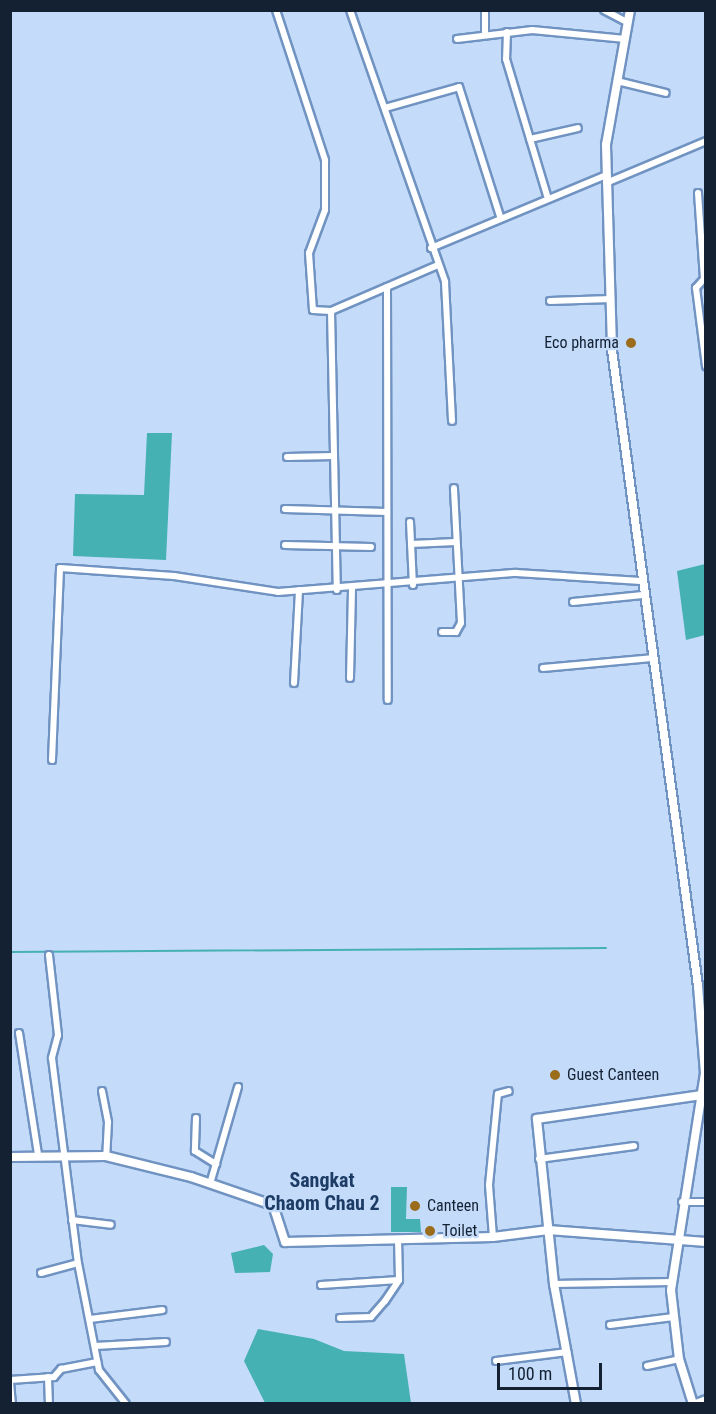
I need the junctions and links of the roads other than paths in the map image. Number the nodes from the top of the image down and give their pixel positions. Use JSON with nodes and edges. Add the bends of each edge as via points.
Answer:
{"nodes":[{"id":1,"x":276,"y":10,"type":"edge"},
{"id":2,"x":350,"y":10,"type":"edge"},
{"id":3,"x":485,"y":10,"type":"edge"},
{"id":4,"x":604,"y":10,"type":"edge"},
{"id":5,"x":630,"y":10,"type":"edge"},
{"id":6,"x":628,"y":23,"type":"junction"},
{"id":7,"x":507,"y":32,"type":"junction"},
{"id":8,"x":485,"y":34,"type":"junction"},
{"id":9,"x":457,"y":39,"type":"dead end"},
{"id":10,"x":626,"y":39,"type":"junction"},
{"id":11,"x":617,"y":81,"type":"junction"},
{"id":12,"x":666,"y":93,"type":"dead end"},
{"id":13,"x":385,"y":108,"type":"junction"},
{"id":14,"x":578,"y":128,"type":"dead end"},
{"id":15,"x":530,"y":139,"type":"junction"},
{"id":16,"x":705,"y":141,"type":"edge"},
{"id":17,"x":606,"y":179,"type":"junction"},
{"id":18,"x":698,"y":193,"type":"dead end"},
{"id":19,"x":547,"y":196,"type":"junction"},
{"id":20,"x":500,"y":216,"type":"junction"},
{"id":21,"x":703,"y":227,"type":"edge"},
{"id":22,"x":430,"y":248,"type":"junction"},
{"id":23,"x":438,"y":265,"type":"junction"},
{"id":24,"x":387,"y":287,"type":"junction"},
{"id":25,"x":611,"y":299,"type":"junction"},
{"id":26,"x":550,"y":301,"type":"dead end"},
{"id":27,"x":330,"y":311,"type":"junction"},
{"id":28,"x":702,"y":312,"type":"edge"},
{"id":29,"x":705,"y":366,"type":"edge"},
{"id":30,"x":452,"y":421,"type":"dead end"},
{"id":31,"x":334,"y":456,"type":"junction"},
{"id":32,"x":287,"y":457,"type":"dead end"},
{"id":33,"x":453,"y":488,"type":"dead end"},
{"id":34,"x":285,"y":508,"type":"dead end"},
{"id":35,"x":335,"y":510,"type":"junction"},
{"id":36,"x":387,"y":512,"type":"junction"},
{"id":37,"x":410,"y":522,"type":"dead end"},
{"id":38,"x":456,"y":542,"type":"junction"},
{"id":39,"x":411,"y":544,"type":"junction"},
{"id":40,"x":285,"y":545,"type":"dead end"},
{"id":41,"x":371,"y":547,"type":"dead end"},
{"id":42,"x":336,"y":548,"type":"junction"},
{"id":43,"x":457,"y":580,"type":"junction"},
{"id":44,"x":641,"y":581,"type":"junction"},
{"id":45,"x":413,"y":585,"type":"junction"},
{"id":46,"x":388,"y":587,"type":"junction"},
{"id":47,"x":352,"y":589,"type":"junction"},
{"id":48,"x":299,"y":590,"type":"junction"},
{"id":49,"x":337,"y":590,"type":"junction"},
{"id":50,"x":643,"y":595,"type":"junction"},
{"id":51,"x":573,"y":602,"type":"dead end"},
{"id":52,"x":442,"y":632,"type":"dead end"},
{"id":53,"x":652,"y":658,"type":"junction"},
{"id":54,"x":543,"y":668,"type":"dead end"},
{"id":55,"x":350,"y":678,"type":"dead end"},
{"id":56,"x":294,"y":683,"type":"dead end"},
{"id":57,"x":388,"y":700,"type":"dead end"},
{"id":58,"x":52,"y":760,"type":"dead end"},
{"id":59,"x":48,"y":955,"type":"dead end"},
{"id":60,"x":703,"y":1022,"type":"edge"},
{"id":61,"x":19,"y":1033,"type":"dead end"},
{"id":62,"x":705,"y":1068,"type":"edge"},
{"id":63,"x":238,"y":1088,"type":"dead end"},
{"id":64,"x":509,"y":1090,"type":"dead end"},
{"id":65,"x":102,"y":1091,"type":"dead end"},
{"id":66,"x":701,"y":1095,"type":"junction"},
{"id":67,"x":196,"y":1118,"type":"dead end"},
{"id":68,"x":634,"y":1146,"type":"dead end"},
{"id":69,"x":64,"y":1152,"type":"junction"},
{"id":70,"x":38,"y":1154,"type":"junction"},
{"id":71,"x":106,"y":1156,"type":"junction"},
{"id":72,"x":10,"y":1157,"type":"edge"},
{"id":73,"x":539,"y":1160,"type":"junction"},
{"id":74,"x":216,"y":1164,"type":"junction"},
{"id":75,"x":210,"y":1184,"type":"junction"},
{"id":76,"x":682,"y":1202,"type":"junction"},
{"id":77,"x":705,"y":1203,"type":"edge"},
{"id":78,"x":72,"y":1220,"type":"junction"},
{"id":79,"x":111,"y":1225,"type":"dead end"},
{"id":80,"x":549,"y":1230,"type":"junction"},
{"id":81,"x":493,"y":1237,"type":"junction"},
{"id":82,"x":676,"y":1237,"type":"junction"},
{"id":83,"x":398,"y":1239,"type":"junction"},
{"id":84,"x":705,"y":1242,"type":"edge"},
{"id":85,"x":78,"y":1263,"type":"junction"},
{"id":86,"x":41,"y":1273,"type":"dead end"},
{"id":87,"x":399,"y":1280,"type":"junction"},
{"id":88,"x":672,"y":1282,"type":"junction"},
{"id":89,"x":554,"y":1284,"type":"junction"},
{"id":90,"x":321,"y":1285,"type":"dead end"},
{"id":91,"x":162,"y":1310,"type":"dead end"},
{"id":92,"x":673,"y":1317,"type":"junction"},
{"id":93,"x":340,"y":1318,"type":"dead end"},
{"id":94,"x":90,"y":1319,"type":"junction"},
{"id":95,"x":610,"y":1325,"type":"dead end"},
{"id":96,"x":166,"y":1342,"type":"dead end"},
{"id":97,"x":94,"y":1346,"type":"junction"},
{"id":98,"x":567,"y":1352,"type":"junction"},
{"id":99,"x":679,"y":1359,"type":"junction"},
{"id":100,"x":496,"y":1361,"type":"dead end"},
{"id":101,"x":97,"y":1362,"type":"junction"},
{"id":102,"x":647,"y":1366,"type":"dead end"},
{"id":103,"x":48,"y":1377,"type":"junction"},
{"id":104,"x":10,"y":1381,"type":"edge"},
{"id":105,"x":705,"y":1399,"type":"edge"},
{"id":106,"x":12,"y":1404,"type":"edge"},
{"id":107,"x":49,"y":1404,"type":"edge"},
{"id":108,"x":126,"y":1404,"type":"edge"},
{"id":109,"x":576,"y":1404,"type":"edge"},
{"id":110,"x":693,"y":1404,"type":"edge"}],
"edges":[{"from":1,"to":27,"type":"street","via":[[322,140],[326,197],[309,253],[310,288],[313,310]]},
{"from":2,"to":13,"type":"street"},
{"from":3,"to":8,"type":"street"},
{"from":4,"to":6,"type":"street"},
{"from":5,"to":6,"type":"street"},
{"from":6,"to":10,"type":"street"},
{"from":7,"to":8,"type":"street"},
{"from":7,"to":10,"type":"street","via":[[572,30]]},
{"from":7,"to":15,"type":"street","via":[[506,59]]},
{"from":8,"to":9,"type":"street"},
{"from":10,"to":11,"type":"street"},
{"from":11,"to":12,"type":"street"},
{"from":11,"to":17,"type":"street"},
{"from":13,"to":20,"type":"street","via":[[459,87]]},
{"from":13,"to":22,"type":"street"},
{"from":14,"to":15,"type":"street"},
{"from":15,"to":19,"type":"street"},
{"from":16,"to":17,"type":"street"},
{"from":17,"to":19,"type":"street"},
{"from":17,"to":25,"type":"street"},
{"from":18,"to":21,"type":"street"},
{"from":19,"to":20,"type":"street"},
{"from":20,"to":22,"type":"street"},
{"from":21,"to":28,"type":"street","via":[[704,279],[696,288]]},
{"from":22,"to":23,"type":"street"},
{"from":23,"to":24,"type":"street"},
{"from":23,"to":30,"type":"street","via":[[446,292]]},
{"from":24,"to":27,"type":"street"},
{"from":24,"to":36,"type":"street"},
{"from":25,"to":26,"type":"street"},
{"from":25,"to":44,"type":"street","via":[[614,367]]},
{"from":27,"to":31,"type":"street"},
{"from":28,"to":29,"type":"street"},
{"from":31,"to":32,"type":"street"},
{"from":31,"to":35,"type":"street"},
{"from":33,"to":38,"type":"street"},
{"from":34,"to":35,"type":"street"},
{"from":35,"to":36,"type":"street"},
{"from":35,"to":42,"type":"street"},
{"from":36,"to":46,"type":"street"},
{"from":37,"to":39,"type":"street"},
{"from":38,"to":39,"type":"street"},
{"from":38,"to":43,"type":"street"},
{"from":39,"to":45,"type":"street"},
{"from":40,"to":42,"type":"street"},
{"from":41,"to":42,"type":"street"},
{"from":42,"to":49,"type":"street"},
{"from":43,"to":44,"type":"street","via":[[516,573]]},
{"from":43,"to":45,"type":"street"},
{"from":43,"to":52,"type":"street","via":[[460,628]]},
{"from":44,"to":50,"type":"street"},
{"from":45,"to":46,"type":"street"},
{"from":46,"to":47,"type":"street"},
{"from":46,"to":57,"type":"street"},
{"from":47,"to":49,"type":"street"},
{"from":47,"to":55,"type":"street"},
{"from":48,"to":49,"type":"street"},
{"from":48,"to":56,"type":"street"},
{"from":48,"to":58,"type":"street","via":[[60,568]]},
{"from":50,"to":51,"type":"street"},
{"from":50,"to":53,"type":"street"},
{"from":53,"to":54,"type":"street"},
{"from":53,"to":60,"type":"street"},
{"from":59,"to":69,"type":"street","via":[[58,1035],[52,1058]]},
{"from":60,"to":62,"type":"street"},
{"from":61,"to":70,"type":"street"},
{"from":62,"to":66,"type":"street"},
{"from":63,"to":74,"type":"street"},
{"from":64,"to":81,"type":"street","via":[[498,1094],[490,1170]]},
{"from":65,"to":71,"type":"street","via":[[108,1122]]},
{"from":66,"to":73,"type":"street","via":[[542,1115],[537,1119]]},
{"from":66,"to":76,"type":"street"},
{"from":67,"to":74,"type":"street","via":[[195,1151]]},
{"from":68,"to":73,"type":"street"},
{"from":69,"to":70,"type":"street"},
{"from":69,"to":71,"type":"street"},
{"from":69,"to":78,"type":"street"},
{"from":70,"to":72,"type":"street"},
{"from":71,"to":75,"type":"street"},
{"from":73,"to":80,"type":"street"},
{"from":74,"to":75,"type":"street"},
{"from":75,"to":83,"type":"street","via":[[273,1205],[285,1242]]},
{"from":76,"to":77,"type":"street"},
{"from":76,"to":82,"type":"street"},
{"from":78,"to":79,"type":"street"},
{"from":78,"to":85,"type":"street"},
{"from":80,"to":81,"type":"street"},
{"from":80,"to":82,"type":"street"},
{"from":80,"to":89,"type":"street"},
{"from":81,"to":83,"type":"street"},
{"from":82,"to":84,"type":"street"},
{"from":82,"to":88,"type":"street"},
{"from":83,"to":87,"type":"street"},
{"from":85,"to":86,"type":"street"},
{"from":85,"to":94,"type":"street"},
{"from":87,"to":90,"type":"street"},
{"from":87,"to":93,"type":"street","via":[[374,1315]]},
{"from":88,"to":89,"type":"street"},
{"from":88,"to":92,"type":"street"},
{"from":89,"to":98,"type":"street"},
{"from":91,"to":94,"type":"street"},
{"from":92,"to":95,"type":"street"},
{"from":92,"to":99,"type":"street"},
{"from":94,"to":97,"type":"street"},
{"from":96,"to":97,"type":"street"},
{"from":97,"to":101,"type":"street"},
{"from":98,"to":100,"type":"street"},
{"from":98,"to":109,"type":"street"},
{"from":99,"to":102,"type":"street"},
{"from":99,"to":110,"type":"street"},
{"from":101,"to":103,"type":"street"},
{"from":101,"to":108,"type":"street","via":[[102,1377],[124,1395]]},
{"from":103,"to":104,"type":"street"},
{"from":103,"to":107,"type":"street"},
{"from":104,"to":106,"type":"street"},
{"from":105,"to":110,"type":"street"}]}
